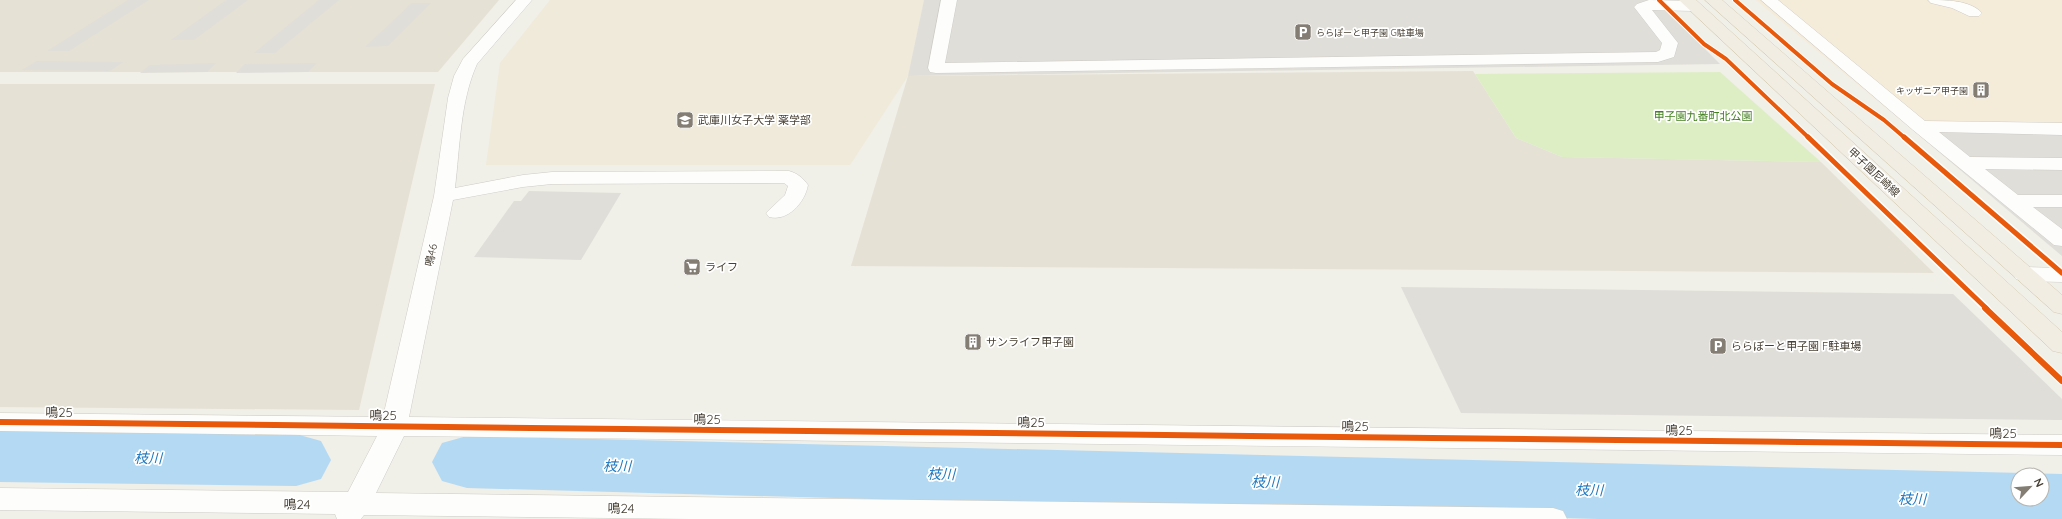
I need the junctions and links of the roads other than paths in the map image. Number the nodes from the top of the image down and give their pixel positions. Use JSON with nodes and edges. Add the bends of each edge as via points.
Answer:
{"nodes":[{"id":1,"x":524,"y":0,"type":"edge"},
{"id":2,"x":949,"y":0,"type":"edge"},
{"id":3,"x":1713,"y":0,"type":"edge"},
{"id":4,"x":1769,"y":0,"type":"edge"},
{"id":5,"x":1936,"y":0,"type":"edge"},
{"id":6,"x":1690,"y":3,"type":"edge"},
{"id":7,"x":1974,"y":13,"type":"dead end"},
{"id":8,"x":1920,"y":126,"type":"junction"},
{"id":9,"x":2062,"y":129,"type":"edge"},
{"id":10,"x":1965,"y":163,"type":"junction"},
{"id":11,"x":2062,"y":164,"type":"edge"},
{"id":12,"x":444,"y":196,"type":"junction"},
{"id":13,"x":2012,"y":201,"type":"junction"},
{"id":14,"x":2062,"y":201,"type":"edge"},
{"id":15,"x":776,"y":213,"type":"dead end"},
{"id":16,"x":2062,"y":240,"type":"edge"},
{"id":17,"x":2024,"y":274,"type":"junction"},
{"id":18,"x":2062,"y":274,"type":"edge"},
{"id":19,"x":2062,"y":307,"type":"edge"},
{"id":20,"x":2062,"y":345,"type":"edge"},
{"id":21,"x":0,"y":422,"type":"edge"},
{"id":22,"x":394,"y":426,"type":"junction"},
{"id":23,"x":2062,"y":445,"type":"edge"},
{"id":24,"x":0,"y":499,"type":"edge"},
{"id":25,"x":351,"y":512,"type":"edge"},
{"id":26,"x":1553,"y":519,"type":"edge"}],
"edges":[{"from":1,"to":12,"type":"street","name":"鳴46","via":[[469,63],[463,76],[457,98]]},
{"from":2,"to":6,"type":"street","via":[[936,68],[1658,57],[1668,53],[1670,43],[1642,7]]},
{"from":3,"to":17,"type":"main road","name":"甲子園尼崎線"},
{"from":4,"to":8,"type":"street"},
{"from":5,"to":7,"type":"street","via":[[1957,4]]},
{"from":6,"to":20,"type":"main road","name":"甲子園尼崎線"},
{"from":8,"to":9,"type":"street"},
{"from":8,"to":10,"type":"street"},
{"from":10,"to":11,"type":"street"},
{"from":10,"to":13,"type":"street"},
{"from":12,"to":15,"type":"street","via":[[552,178],[789,177],[798,185],[798,190],[792,202]]},
{"from":12,"to":22,"type":"street","name":"鳴46"},
{"from":13,"to":14,"type":"street"},
{"from":13,"to":16,"type":"street"},
{"from":17,"to":18,"type":"street"},
{"from":17,"to":19,"type":"main road","name":"甲子園尼崎線"},
{"from":21,"to":22,"type":"street","name":"鳴25"},
{"from":22,"to":23,"type":"street","name":"鳴25"},
{"from":22,"to":25,"type":"street","name":"鳴46","via":[[388,444]]},
{"from":24,"to":25,"type":"street","name":"鳴24"},
{"from":25,"to":26,"type":"street","name":"鳴24"}]}
